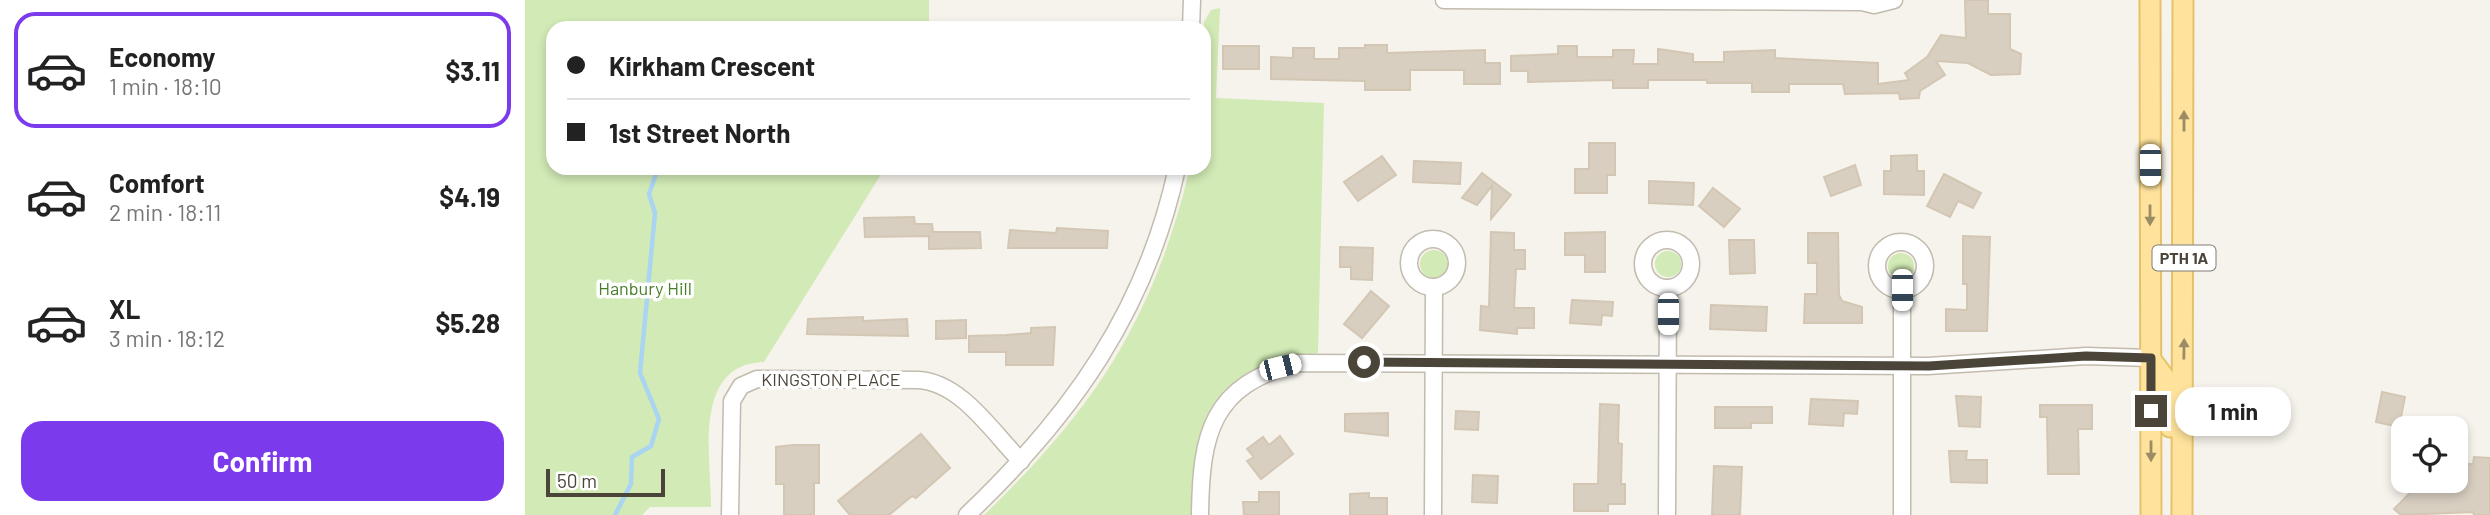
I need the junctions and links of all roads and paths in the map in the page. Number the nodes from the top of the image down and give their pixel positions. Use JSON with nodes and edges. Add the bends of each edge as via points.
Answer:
{"nodes":[{"id":1,"x":1192,"y":0,"type":"edge"},
{"id":2,"x":1444,"y":0,"type":"edge"},
{"id":3,"x":1894,"y":0,"type":"edge"},
{"id":4,"x":2150,"y":0,"type":"edge"},
{"id":5,"x":2183,"y":0,"type":"edge"},
{"id":6,"x":1191,"y":21,"type":"edge"},
{"id":7,"x":1175,"y":175,"type":"edge"},
{"id":8,"x":1434,"y":287,"type":"dead end"},
{"id":9,"x":1668,"y":288,"type":"dead end"},
{"id":10,"x":1902,"y":290,"type":"dead end"},
{"id":11,"x":2151,"y":358,"type":"junction"},
{"id":12,"x":1434,"y":362,"type":"junction"},
{"id":13,"x":1668,"y":364,"type":"junction"},
{"id":14,"x":1902,"y":366,"type":"junction"},
{"id":15,"x":1021,"y":461,"type":"junction"},
{"id":16,"x":730,"y":515,"type":"edge"},
{"id":17,"x":967,"y":515,"type":"edge"},
{"id":18,"x":1201,"y":515,"type":"edge"},
{"id":19,"x":1433,"y":515,"type":"edge"},
{"id":20,"x":1667,"y":515,"type":"edge"},
{"id":21,"x":1902,"y":515,"type":"edge"},
{"id":22,"x":2151,"y":515,"type":"edge"},
{"id":23,"x":2175,"y":515,"type":"edge"},
{"id":24,"x":2182,"y":515,"type":"edge"}],
"edges":[{"from":1,"to":6,"type":"street"},
{"from":2,"to":3,"type":"street","via":[[1874,5]]},
{"from":4,"to":11,"type":"main road","number":"PTH 1A","one_way":true},
{"from":24,"to":5,"type":"main road","number":"PTH 1A","one_way":true},
{"from":7,"to":15,"type":"street","via":[[1128,313],[1068,407]]},
{"from":8,"to":12,"type":"street"},
{"from":9,"to":13,"type":"street"},
{"from":10,"to":14,"type":"street"},
{"from":11,"to":14,"type":"street","via":[[2086,356]]},
{"from":11,"to":22,"type":"main road","number":"PTH 1A","one_way":true},
{"from":11,"to":23,"type":"main road","via":[[2170,390]]},
{"from":12,"to":13,"type":"street"},
{"from":12,"to":18,"type":"street","via":[[1298,363],[1260,375],[1223,406],[1210,429],[1201,468]]},
{"from":12,"to":19,"type":"street"},
{"from":13,"to":14,"type":"street"},
{"from":13,"to":20,"type":"street"},
{"from":14,"to":21,"type":"street"},
{"from":15,"to":16,"type":"street","name":"KINGSTON PLACE","via":[[952,391],[937,383],[757,379],[741,386],[732,401]]},
{"from":15,"to":17,"type":"street"}]}
